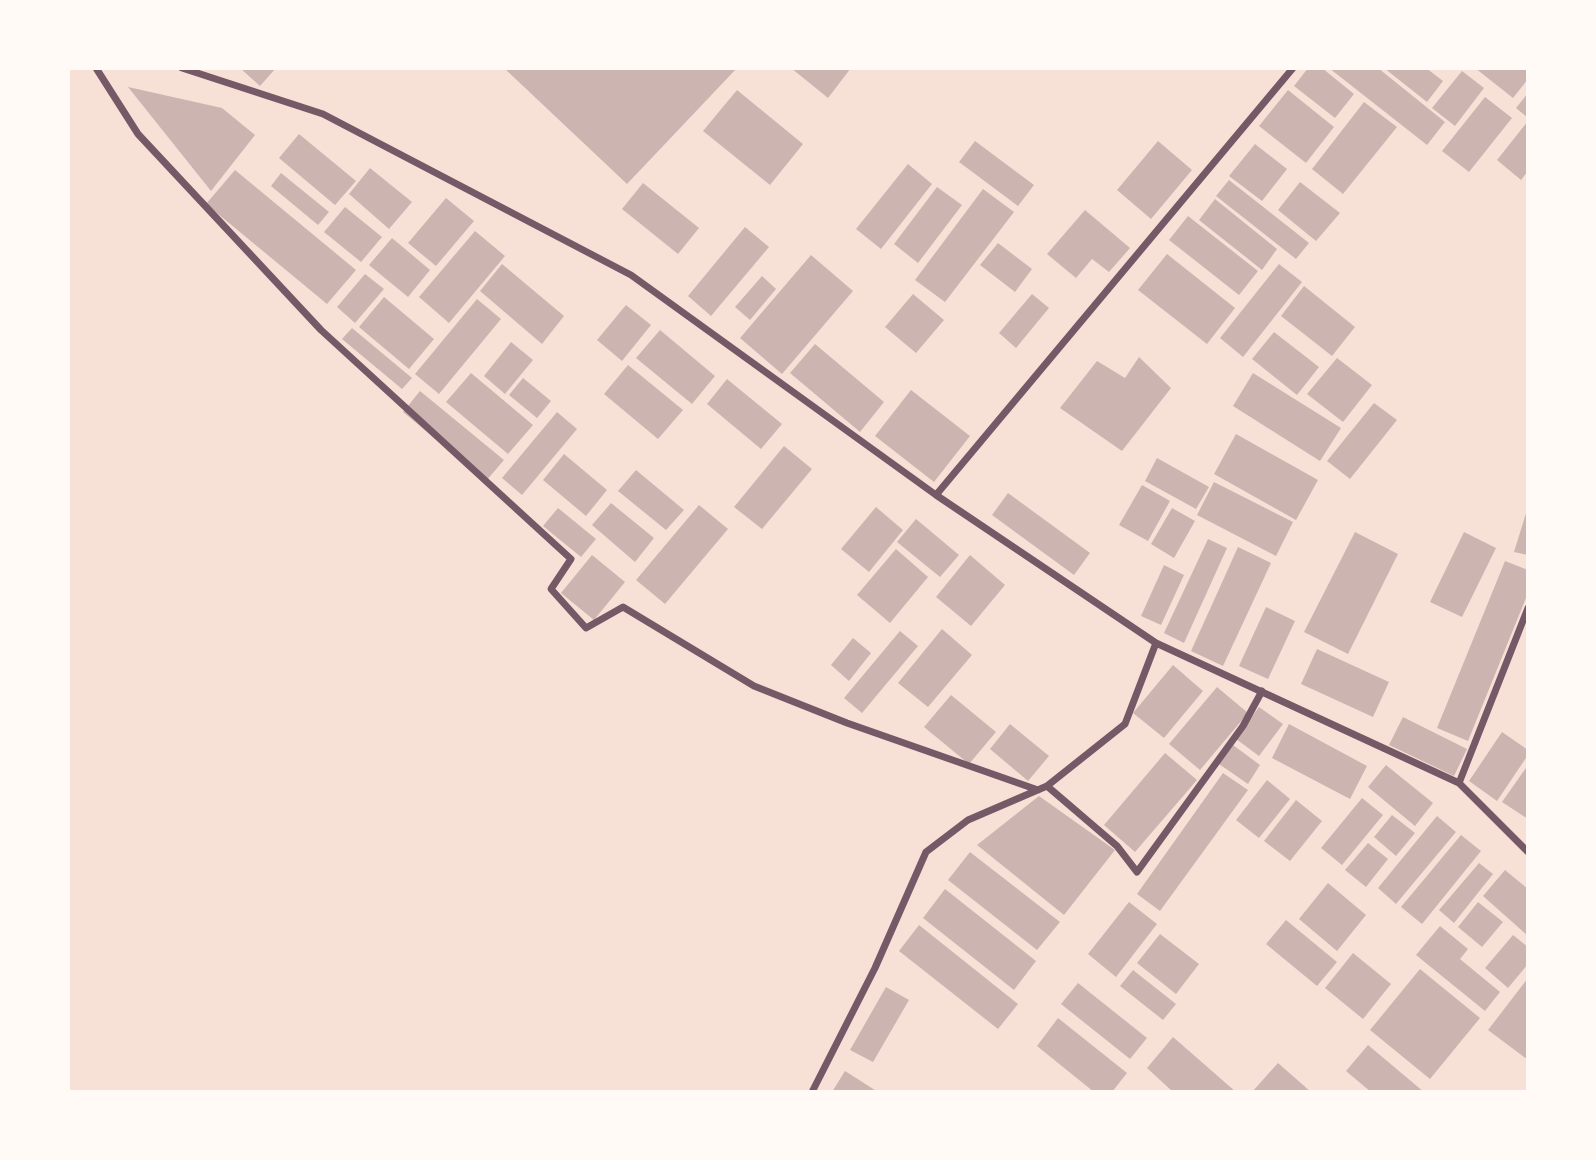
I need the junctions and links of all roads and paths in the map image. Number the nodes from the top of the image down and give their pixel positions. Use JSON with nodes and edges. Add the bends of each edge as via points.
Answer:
{"nodes":[{"id":1,"x":96,"y":68,"type":"edge"},
{"id":2,"x":182,"y":68,"type":"edge"},
{"id":3,"x":1293,"y":68,"type":"edge"},
{"id":4,"x":936,"y":495,"type":"junction"},
{"id":5,"x":1528,"y":608,"type":"edge"},
{"id":6,"x":1156,"y":643,"type":"junction"},
{"id":7,"x":1262,"y":691,"type":"junction"},
{"id":8,"x":1459,"y":783,"type":"junction"},
{"id":9,"x":1047,"y":786,"type":"junction"},
{"id":10,"x":1038,"y":790,"type":"junction"},
{"id":11,"x":1528,"y":852,"type":"edge"},
{"id":12,"x":812,"y":1092,"type":"edge"}],
"edges":[{"from":1,"to":10,"type":"street","via":[[138,134],[321,330],[571,559],[551,589],[586,628],[622,607],[754,686]]},
{"from":2,"to":4,"type":"street","via":[[323,114],[631,275]]},
{"from":3,"to":4,"type":"street"},
{"from":4,"to":6,"type":"street"},
{"from":5,"to":8,"type":"street"},
{"from":6,"to":7,"type":"street"},
{"from":6,"to":9,"type":"street","via":[[1125,724]]},
{"from":7,"to":8,"type":"street"},
{"from":7,"to":9,"type":"street","via":[[1243,726],[1137,872],[1118,846]]},
{"from":8,"to":11,"type":"street"},
{"from":9,"to":10,"type":"street"},
{"from":10,"to":12,"type":"street","via":[[968,820],[926,852],[875,968]]}]}
